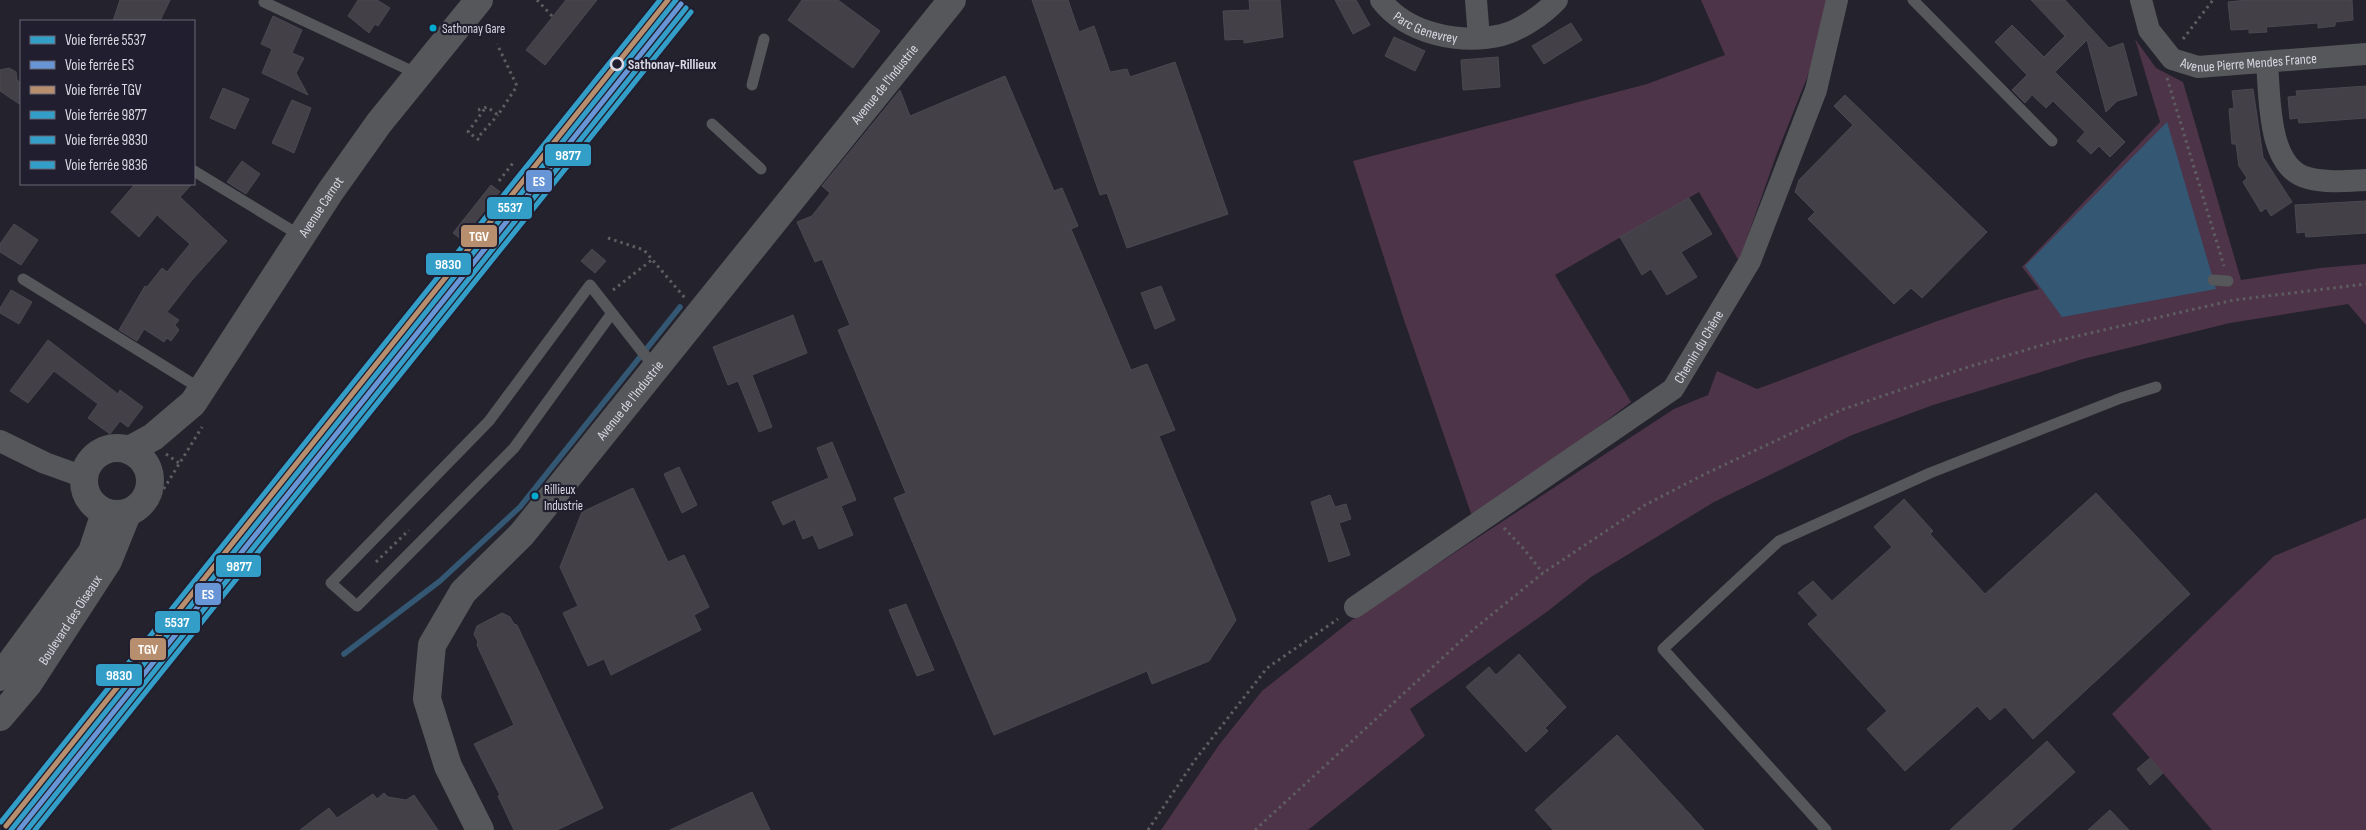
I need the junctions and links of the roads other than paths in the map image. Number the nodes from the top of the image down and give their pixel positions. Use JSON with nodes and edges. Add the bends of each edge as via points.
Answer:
{"nodes":[{"id":1,"x":265,"y":0,"type":"edge"},
{"id":2,"x":479,"y":0,"type":"edge"},
{"id":3,"x":952,"y":0,"type":"edge"},
{"id":4,"x":1381,"y":0,"type":"edge"},
{"id":5,"x":1476,"y":0,"type":"edge"},
{"id":6,"x":1557,"y":0,"type":"edge"},
{"id":7,"x":1837,"y":0,"type":"edge"},
{"id":8,"x":1913,"y":0,"type":"edge"},
{"id":9,"x":2141,"y":0,"type":"edge"},
{"id":10,"x":1478,"y":38,"type":"junction"},
{"id":11,"x":764,"y":39,"type":"dead end"},
{"id":12,"x":2366,"y":54,"type":"edge"},
{"id":13,"x":2267,"y":63,"type":"junction"},
{"id":14,"x":418,"y":74,"type":"junction"},
{"id":15,"x":752,"y":84,"type":"dead end"},
{"id":16,"x":712,"y":124,"type":"dead end"},
{"id":17,"x":2052,"y":141,"type":"dead end"},
{"id":18,"x":761,"y":169,"type":"dead end"},
{"id":19,"x":195,"y":172,"type":"edge"},
{"id":20,"x":2366,"y":180,"type":"edge"},
{"id":21,"x":301,"y":236,"type":"junction"},
{"id":22,"x":23,"y":280,"type":"dead end"},
{"id":23,"x":2213,"y":280,"type":"dead end"},
{"id":24,"x":2228,"y":281,"type":"road end"},
{"id":25,"x":612,"y":313,"type":"junction"},
{"id":26,"x":655,"y":368,"type":"junction"},
{"id":27,"x":2156,"y":387,"type":"dead end"},
{"id":28,"x":201,"y":388,"type":"junction"},
{"id":29,"x":0,"y":441,"type":"edge"},
{"id":30,"x":138,"y":458,"type":"junction"},
{"id":31,"x":84,"y":477,"type":"junction"},
{"id":32,"x":116,"y":513,"type":"junction"},
{"id":33,"x":1355,"y":607,"type":"road end"},
{"id":34,"x":0,"y":677,"type":"edge"},
{"id":35,"x":0,"y":717,"type":"edge"},
{"id":36,"x":480,"y":830,"type":"edge"},
{"id":37,"x":1826,"y":830,"type":"edge"}],
"edges":[{"from":1,"to":14,"type":"lane"},
{"from":2,"to":14,"type":"street","name":"Avenue Carnot"},
{"from":3,"to":26,"type":"street","name":"Avenue de l'Industrie"},
{"from":4,"to":10,"type":"street","name":"Parc Genevrey","via":[[1394,15],[1437,34]]},
{"from":5,"to":10,"type":"street","name":"Parc Genevrey"},
{"from":6,"to":10,"type":"street","name":"Parc Genevrey","via":[[1503,35]]},
{"from":7,"to":33,"type":"street","name":"Chemin du Chêne","via":[[1816,90],[1750,261],[1673,389]]},
{"from":8,"to":17,"type":"lane"},
{"from":9,"to":13,"type":"street","name":"Avenue Pierre Mendes France","via":[[2149,30],[2172,59],[2198,67]]},
{"from":11,"to":15,"type":"lane"},
{"from":12,"to":13,"type":"street","name":"Avenue Pierre Mendes France"},
{"from":13,"to":20,"type":"street","via":[[2275,143],[2288,166],[2307,178],[2341,182]]},
{"from":14,"to":21,"type":"street","name":"Avenue Carnot","via":[[379,123]]},
{"from":16,"to":18,"type":"lane"},
{"from":19,"to":21,"type":"lane"},
{"from":21,"to":28,"type":"street","name":"Avenue Carnot"},
{"from":22,"to":28,"type":"lane"},
{"from":23,"to":24,"type":"lane"},
{"from":25,"to":25,"type":"lane","via":[[590,285],[489,421],[331,583],[357,606],[514,448]]},
{"from":25,"to":26,"type":"lane"},
{"from":26,"to":36,"type":"street","name":"Avenue de l'Industrie","via":[[522,534],[464,592],[432,645],[427,699],[448,766]]},
{"from":27,"to":37,"type":"lane","via":[[1930,473],[1779,540],[1663,649]]},
{"from":28,"to":30,"type":"street","name":"Avenue Carnot","via":[[193,403]]},
{"from":29,"to":31,"type":"street"},
{"from":30,"to":31,"type":"street","via":[[119,448],[100,452],[86,467]]},
{"from":30,"to":32,"type":"street","via":[[150,474],[149,494],[136,509]]},
{"from":31,"to":32,"type":"street","via":[[88,499],[95,507]]},
{"from":32,"to":34,"type":"street","name":"Boulevard des Oiseaux","via":[[92,552]]},
{"from":32,"to":35,"type":"street","name":"Boulevard des Oiseaux","via":[[108,561],[28,684]]}]}
